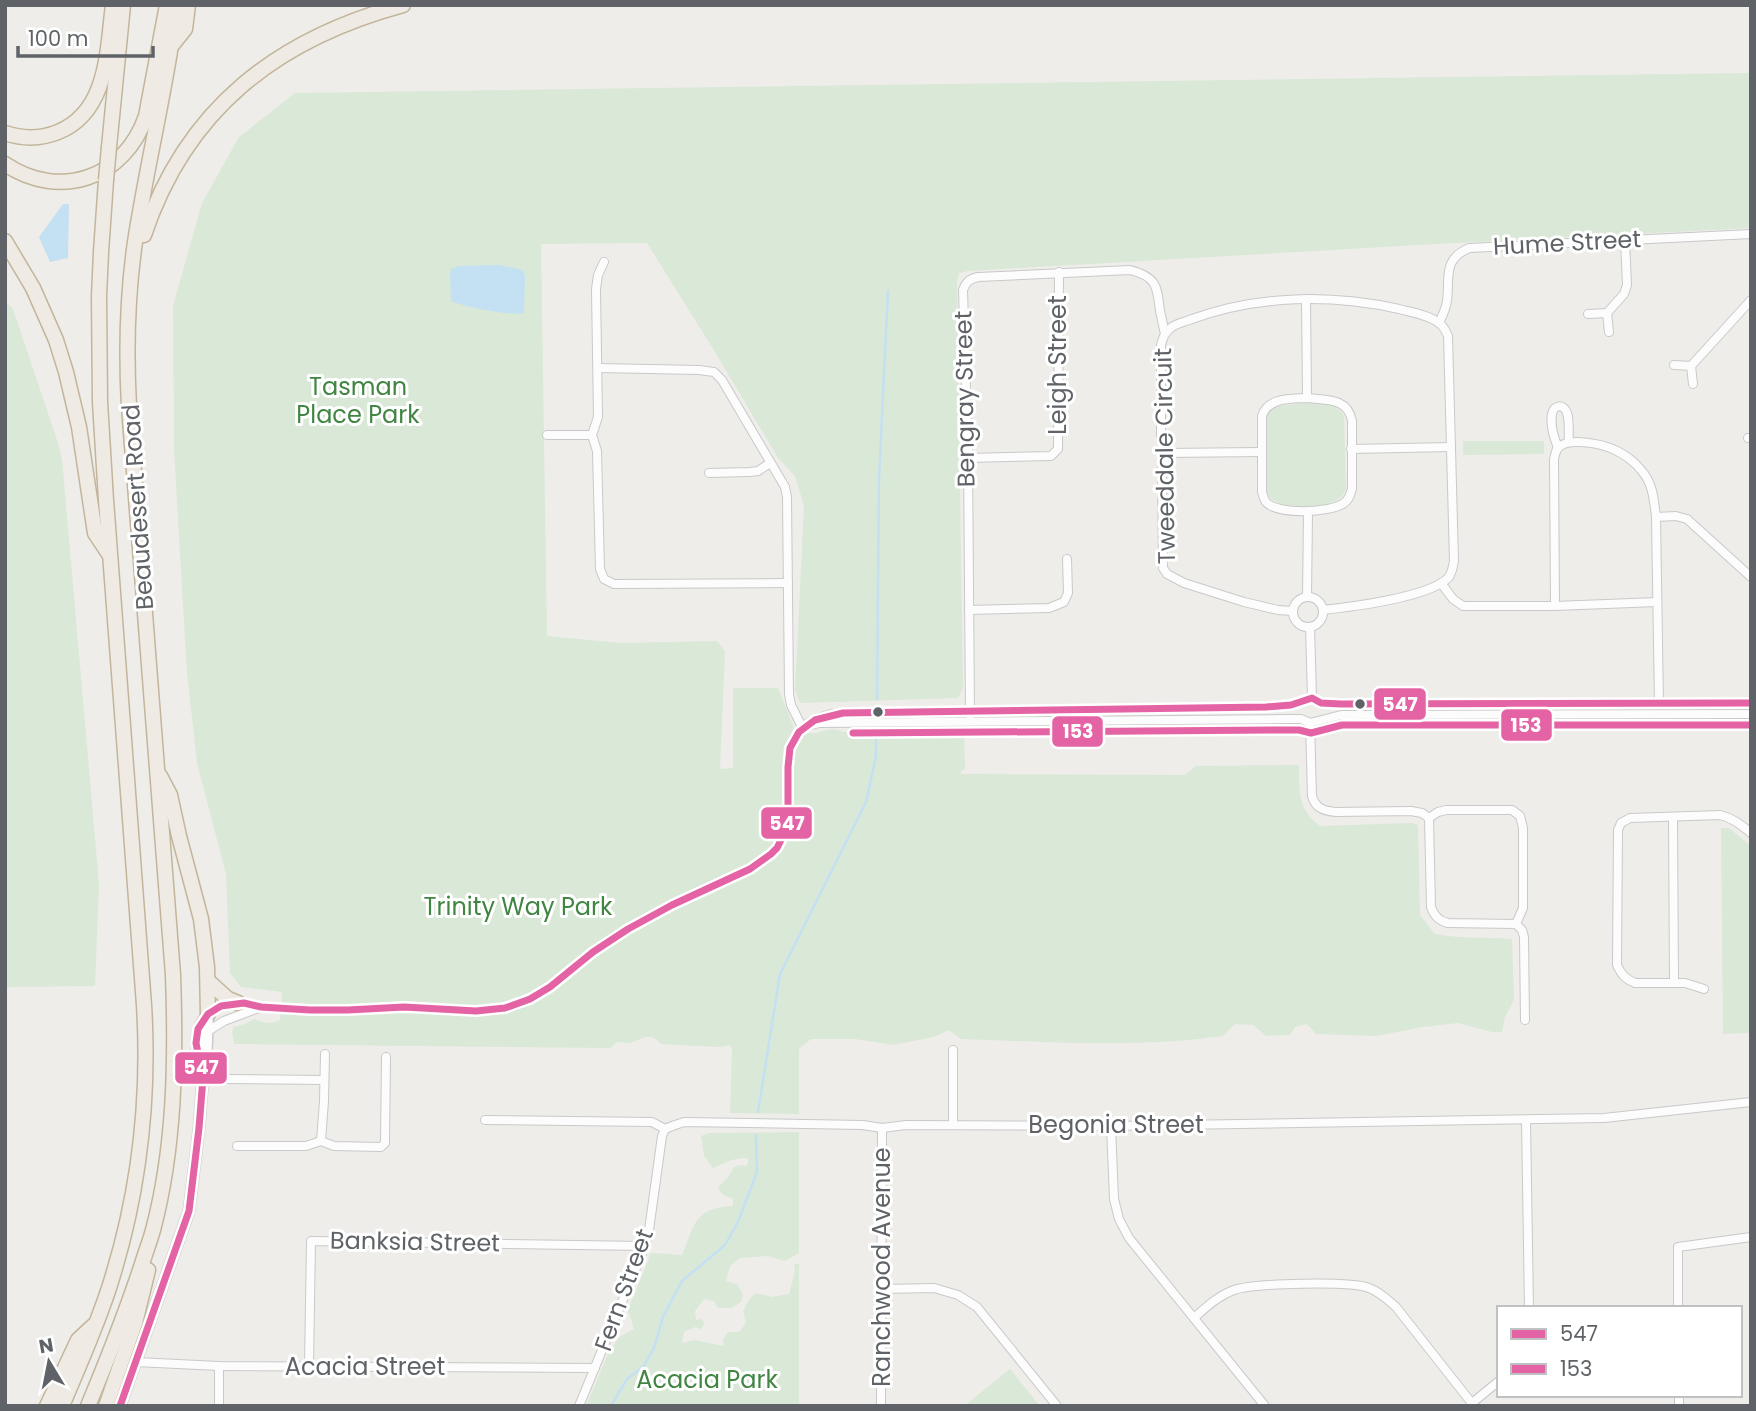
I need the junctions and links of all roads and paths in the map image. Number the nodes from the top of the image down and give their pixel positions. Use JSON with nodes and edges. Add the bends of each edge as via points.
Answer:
{"nodes":[{"id":1,"x":113,"y":5,"type":"edge"},
{"id":2,"x":123,"y":5,"type":"edge"},
{"id":3,"x":167,"y":5,"type":"edge"},
{"id":4,"x":177,"y":5,"type":"edge"},
{"id":5,"x":188,"y":5,"type":"edge"},
{"id":6,"x":403,"y":5,"type":"edge"},
{"id":7,"x":116,"y":28,"type":"junction"},
{"id":8,"x":174,"y":29,"type":"junction"},
{"id":9,"x":5,"y":133,"type":"edge"},
{"id":10,"x":5,"y":164,"type":"edge"},
{"id":11,"x":1751,"y":234,"type":"edge"},
{"id":12,"x":1625,"y":240,"type":"junction"},
{"id":13,"x":5,"y":241,"type":"edge"},
{"id":14,"x":604,"y":262,"type":"dead end"},
{"id":15,"x":1059,"y":272,"type":"junction"},
{"id":16,"x":131,"y":284,"type":"junction"},
{"id":17,"x":1306,"y":299,"type":"junction"},
{"id":18,"x":1751,"y":300,"type":"edge"},
{"id":19,"x":1607,"y":313,"type":"junction"},
{"id":20,"x":1588,"y":314,"type":"dead end"},
{"id":21,"x":1439,"y":323,"type":"junction"},
{"id":22,"x":1609,"y":332,"type":"dead end"},
{"id":23,"x":1165,"y":334,"type":"junction"},
{"id":24,"x":1674,"y":365,"type":"dead end"},
{"id":25,"x":1691,"y":366,"type":"junction"},
{"id":26,"x":598,"y":368,"type":"junction"},
{"id":27,"x":1693,"y":384,"type":"dead end"},
{"id":28,"x":1307,"y":398,"type":"junction"},
{"id":29,"x":547,"y":435,"type":"dead end"},
{"id":30,"x":592,"y":435,"type":"junction"},
{"id":31,"x":1569,"y":442,"type":"junction"},
{"id":32,"x":1451,"y":447,"type":"junction"},
{"id":33,"x":1558,"y":448,"type":"junction"},
{"id":34,"x":1351,"y":449,"type":"junction"},
{"id":35,"x":1261,"y":452,"type":"junction"},
{"id":36,"x":1166,"y":453,"type":"junction"},
{"id":37,"x":968,"y":458,"type":"junction"},
{"id":38,"x":770,"y":463,"type":"junction"},
{"id":39,"x":709,"y":473,"type":"dead end"},
{"id":40,"x":1308,"y":512,"type":"junction"},
{"id":41,"x":1656,"y":517,"type":"junction"},
{"id":42,"x":110,"y":555,"type":"junction"},
{"id":43,"x":1067,"y":559,"type":"dead end"},
{"id":44,"x":1751,"y":577,"type":"edge"},
{"id":45,"x":788,"y":583,"type":"junction"},
{"id":46,"x":1441,"y":583,"type":"junction"},
{"id":47,"x":1307,"y":597,"type":"junction"},
{"id":48,"x":1657,"y":602,"type":"junction"},
{"id":49,"x":1555,"y":606,"type":"junction"},
{"id":50,"x":969,"y":610,"type":"junction"},
{"id":51,"x":1323,"y":610,"type":"junction"},
{"id":52,"x":1293,"y":611,"type":"junction"},
{"id":53,"x":1310,"y":627,"type":"junction"},
{"id":54,"x":1312,"y":698,"type":"junction"},
{"id":55,"x":1301,"y":703,"type":"junction"},
{"id":56,"x":1321,"y":703,"type":"junction"},
{"id":57,"x":1659,"y":703,"type":"junction"},
{"id":58,"x":1751,"y":703,"type":"edge"},
{"id":59,"x":970,"y":712,"type":"junction"},
{"id":60,"x":1658,"y":713,"type":"junction"},
{"id":61,"x":1751,"y":713,"type":"edge"},
{"id":62,"x":1310,"y":721,"type":"junction"},
{"id":63,"x":970,"y":722,"type":"junction"},
{"id":64,"x":802,"y":727,"type":"junction"},
{"id":65,"x":158,"y":772,"type":"junction"},
{"id":66,"x":1673,"y":817,"type":"junction"},
{"id":67,"x":1429,"y":818,"type":"junction"},
{"id":68,"x":1751,"y":833,"type":"edge"},
{"id":69,"x":1516,"y":924,"type":"junction"},
{"id":70,"x":208,"y":981,"type":"junction"},
{"id":71,"x":1674,"y":983,"type":"junction"},
{"id":72,"x":1704,"y":989,"type":"dead end"},
{"id":73,"x":238,"y":1003,"type":"junction"},
{"id":74,"x":261,"y":1007,"type":"junction"},
{"id":75,"x":208,"y":1014,"type":"junction"},
{"id":76,"x":1525,"y":1020,"type":"dead end"},
{"id":77,"x":208,"y":1031,"type":"junction"},
{"id":78,"x":953,"y":1050,"type":"dead end"},
{"id":79,"x":325,"y":1054,"type":"dead end"},
{"id":80,"x":386,"y":1056,"type":"dead end"},
{"id":81,"x":202,"y":1078,"type":"junction"},
{"id":82,"x":225,"y":1079,"type":"dead end"},
{"id":83,"x":324,"y":1080,"type":"junction"},
{"id":84,"x":1751,"y":1102,"type":"edge"},
{"id":85,"x":485,"y":1120,"type":"dead end"},
{"id":86,"x":1526,"y":1120,"type":"junction"},
{"id":87,"x":953,"y":1125,"type":"junction"},
{"id":88,"x":1111,"y":1126,"type":"junction"},
{"id":89,"x":882,"y":1128,"type":"junction"},
{"id":90,"x":665,"y":1129,"type":"junction"},
{"id":91,"x":321,"y":1141,"type":"junction"},
{"id":92,"x":237,"y":1146,"type":"dead end"},
{"id":93,"x":153,"y":1231,"type":"junction"},
{"id":94,"x":1751,"y":1237,"type":"edge"},
{"id":95,"x":645,"y":1246,"type":"junction"},
{"id":96,"x":882,"y":1289,"type":"junction"},
{"id":97,"x":1529,"y":1306,"type":"edge"},
{"id":98,"x":1678,"y":1306,"type":"edge"},
{"id":99,"x":1194,"y":1318,"type":"junction"},
{"id":100,"x":96,"y":1323,"type":"junction"},
{"id":101,"x":136,"y":1363,"type":"junction"},
{"id":102,"x":219,"y":1366,"type":"junction"},
{"id":103,"x":309,"y":1366,"type":"junction"},
{"id":104,"x":595,"y":1368,"type":"junction"},
{"id":105,"x":1497,"y":1383,"type":"edge"},
{"id":106,"x":1473,"y":1404,"type":"edge"},
{"id":107,"x":47,"y":1406,"type":"edge"},
{"id":108,"x":62,"y":1406,"type":"edge"},
{"id":109,"x":88,"y":1406,"type":"edge"},
{"id":110,"x":106,"y":1406,"type":"edge"},
{"id":111,"x":120,"y":1406,"type":"edge"},
{"id":112,"x":219,"y":1406,"type":"edge"},
{"id":113,"x":579,"y":1406,"type":"edge"},
{"id":114,"x":881,"y":1406,"type":"edge"},
{"id":115,"x":1056,"y":1406,"type":"edge"},
{"id":116,"x":1265,"y":1406,"type":"edge"}],
"edges":[{"from":1,"to":7,"type":"highway"},
{"from":2,"to":7,"type":"highway","name":"Beaudesert Road"},
{"from":3,"to":8,"type":"highway"},
{"from":4,"to":8,"type":"highway","name":"Beaudesert Road"},
{"from":5,"to":8,"type":"highway"},
{"from":6,"to":16,"type":"highway","via":[[343,24],[297,46],[262,69],[222,105],[185,150],[162,191]]},
{"from":7,"to":9,"type":"highway","via":[[97,95],[75,123],[44,136]]},
{"from":7,"to":42,"type":"highway","name":"Beaudesert Road","bridge":true,"via":[[99,346]]},
{"from":8,"to":10,"type":"highway","via":[[142,128],[113,164],[89,177],[61,182],[39,180]]},
{"from":8,"to":16,"type":"highway","name":"Beaudesert Road"},
{"from":11,"to":12,"type":"street","name":"Hume Street"},
{"from":12,"to":19,"type":"street","via":[[1627,285]]},
{"from":12,"to":21,"type":"street","name":"Hume Street","via":[[1459,252],[1449,268],[1447,300]]},
{"from":13,"to":42,"type":"highway","via":[[33,288],[66,372],[95,533]]},
{"from":14,"to":26,"type":"street","via":[[596,289]]},
{"from":15,"to":23,"type":"street","name":"Bengray Street","via":[[1144,273],[1158,290]]},
{"from":15,"to":37,"type":"street","name":"Leigh Street","via":[[1058,449],[1052,456]]},
{"from":15,"to":37,"type":"street","name":"Bengray Street","via":[[978,277],[965,284]]},
{"from":16,"to":65,"type":"highway","name":"Beaudesert Road","via":[[129,396]]},
{"from":17,"to":21,"type":"street","name":"Tweeddale Circuit","via":[[1380,305]]},
{"from":17,"to":23,"type":"street","name":"Tweeddale Circuit","via":[[1210,313],[1173,326]]},
{"from":17,"to":28,"type":"street"},
{"from":18,"to":25,"type":"street"},
{"from":19,"to":20,"type":"street"},
{"from":19,"to":22,"type":"street"},
{"from":21,"to":32,"type":"street","via":[[1448,336]]},
{"from":23,"to":36,"type":"street","name":"Tweeddale Circuit","via":[[1161,345],[1161,439]]},
{"from":24,"to":25,"type":"street"},
{"from":25,"to":27,"type":"street"},
{"from":26,"to":30,"type":"street","via":[[598,417]]},
{"from":26,"to":38,"type":"street","via":[[714,372]]},
{"from":28,"to":34,"type":"street","via":[[1343,404],[1350,411]]},
{"from":28,"to":35,"type":"street","via":[[1282,400],[1264,409]]},
{"from":29,"to":30,"type":"street"},
{"from":30,"to":45,"type":"street","via":[[597,451],[604,579],[614,584]]},
{"from":31,"to":33,"type":"street"},
{"from":31,"to":33,"type":"street","via":[[1568,414],[1562,406],[1557,407],[1552,423]]},
{"from":31,"to":41,"type":"street","via":[[1595,443],[1631,460],[1653,490]]},
{"from":32,"to":34,"type":"street"},
{"from":32,"to":46,"type":"street","via":[[1454,561],[1451,574]]},
{"from":33,"to":49,"type":"street","via":[[1554,460]]},
{"from":34,"to":40,"type":"street","via":[[1352,489],[1346,503]]},
{"from":35,"to":36,"type":"street"},
{"from":35,"to":40,"type":"street","via":[[1265,502]]},
{"from":36,"to":52,"type":"street","name":"Tweeddale Circuit","via":[[1161,470],[1162,558],[1167,574],[1217,594]]},
{"from":37,"to":50,"type":"street","name":"Bengray Street"},
{"from":38,"to":39,"type":"street","via":[[758,471]]},
{"from":38,"to":45,"type":"street","via":[[787,497]]},
{"from":40,"to":47,"type":"street"},
{"from":41,"to":44,"type":"street","via":[[1687,519]]},
{"from":41,"to":48,"type":"street"},
{"from":42,"to":100,"type":"highway","name":"Beaudesert Road","via":[[144,1014],[145,1082],[135,1183],[119,1254]]},
{"from":43,"to":50,"type":"street","via":[[1064,602],[1049,608]]},
{"from":45,"to":64,"type":"street","via":[[789,694]]},
{"from":46,"to":49,"type":"street","via":[[1463,606]]},
{"from":46,"to":51,"type":"street","via":[[1381,602]]},
{"from":47,"to":51,"type":"street"},
{"from":47,"to":52,"type":"street","via":[[1296,603]]},
{"from":48,"to":49,"type":"street"},
{"from":48,"to":57,"type":"street"},
{"from":50,"to":59,"type":"street","name":"Bengray Street"},
{"from":51,"to":53,"type":"street","via":[[1321,620]]},
{"from":52,"to":53,"type":"street","via":[[1297,623]]},
{"from":53,"to":54,"type":"street"},
{"from":54,"to":55,"type":"street"},
{"from":54,"to":56,"type":"street"},
{"from":55,"to":59,"type":"street"},
{"from":55,"to":62,"type":"street","via":[[1298,709]]},
{"from":56,"to":57,"type":"street"},
{"from":56,"to":62,"type":"street","via":[[1323,714]]},
{"from":57,"to":58,"type":"street"},
{"from":57,"to":60,"type":"street"},
{"from":59,"to":63,"type":"street","name":"Bengray Street"},
{"from":59,"to":64,"type":"street","via":[[831,714]]},
{"from":60,"to":61,"type":"street"},
{"from":60,"to":62,"type":"street","via":[[1341,715]]},
{"from":62,"to":63,"type":"street"},
{"from":62,"to":67,"type":"street","via":[[1312,796],[1318,807],[1329,812],[1411,811]]},
{"from":63,"to":64,"type":"street"},
{"from":64,"to":74,"type":"street","via":[[788,757],[783,836],[767,858],[616,935],[560,981],[520,1004],[468,1012],[406,1007]]},
{"from":65,"to":70,"type":"highway","via":[[170,795],[201,919]]},
{"from":65,"to":93,"type":"highway","name":"Beaudesert Road","via":[[175,1066]]},
{"from":66,"to":68,"type":"street","via":[[1730,818]]},
{"from":66,"to":71,"type":"street"},
{"from":66,"to":71,"type":"street","via":[[1630,818],[1618,830],[1617,965],[1621,974],[1635,983]]},
{"from":67,"to":69,"type":"street","via":[[1433,915],[1448,923]]},
{"from":67,"to":69,"type":"street","via":[[1454,810],[1512,810],[1520,816],[1523,908]]},
{"from":69,"to":76,"type":"street","via":[[1524,937]]},
{"from":70,"to":73,"type":"highway"},
{"from":70,"to":75,"type":"highway"},
{"from":71,"to":72,"type":"street"},
{"from":73,"to":74,"type":"street"},
{"from":73,"to":75,"type":"street"},
{"from":74,"to":77,"type":"street"},
{"from":75,"to":77,"type":"street"},
{"from":75,"to":81,"type":"street","via":[[198,1029],[196,1043]]},
{"from":77,"to":81,"type":"street"},
{"from":78,"to":87,"type":"street"},
{"from":79,"to":83,"type":"street"},
{"from":80,"to":91,"type":"street","via":[[385,1143],[381,1147],[334,1146]]},
{"from":81,"to":101,"type":"street","via":[[189,1211]]},
{"from":82,"to":83,"type":"street"},
{"from":83,"to":91,"type":"street"},
{"from":84,"to":86,"type":"street","name":"Begonia Street","via":[[1604,1118]]},
{"from":85,"to":90,"type":"street","name":"Begonia Street","via":[[652,1122]]},
{"from":86,"to":88,"type":"street","name":"Begonia Street"},
{"from":86,"to":97,"type":"street"},
{"from":87,"to":88,"type":"street","name":"Begonia Street"},
{"from":87,"to":89,"type":"street","name":"Begonia Street"},
{"from":88,"to":99,"type":"street","via":[[1119,1219]]},
{"from":89,"to":90,"type":"street","name":"Begonia Street","via":[[684,1122]]},
{"from":89,"to":96,"type":"street","name":"Ranchwood Avenue"},
{"from":90,"to":95,"type":"street","name":"Fern Street"},
{"from":91,"to":92,"type":"street","via":[[306,1146]]},
{"from":93,"to":109,"type":"highway"},
{"from":93,"to":110,"type":"highway","via":[[143,1295]]},
{"from":94,"to":98,"type":"street","via":[[1678,1247]]},
{"from":95,"to":103,"type":"street","name":"Banksia Street","via":[[311,1241]]},
{"from":95,"to":104,"type":"street","name":"Fern Street"},
{"from":96,"to":114,"type":"street","name":"Ranchwood Avenue"},
{"from":96,"to":115,"type":"street","via":[[934,1288],[958,1294],[977,1307]]},
{"from":99,"to":106,"type":"street","via":[[1216,1298],[1254,1286],[1348,1284],[1369,1288],[1396,1307]]},
{"from":99,"to":116,"type":"street"},
{"from":100,"to":107,"type":"highway","via":[[78,1340]]},
{"from":100,"to":108,"type":"highway","name":"Beaudesert Road"},
{"from":101,"to":102,"type":"street","name":"Acacia Street"},
{"from":101,"to":111,"type":"street"},
{"from":102,"to":103,"type":"street","name":"Acacia Street"},
{"from":102,"to":112,"type":"street"},
{"from":103,"to":104,"type":"street","name":"Acacia Street"},
{"from":104,"to":113,"type":"street","name":"Fern Street"},
{"from":105,"to":106,"type":"street"}]}
